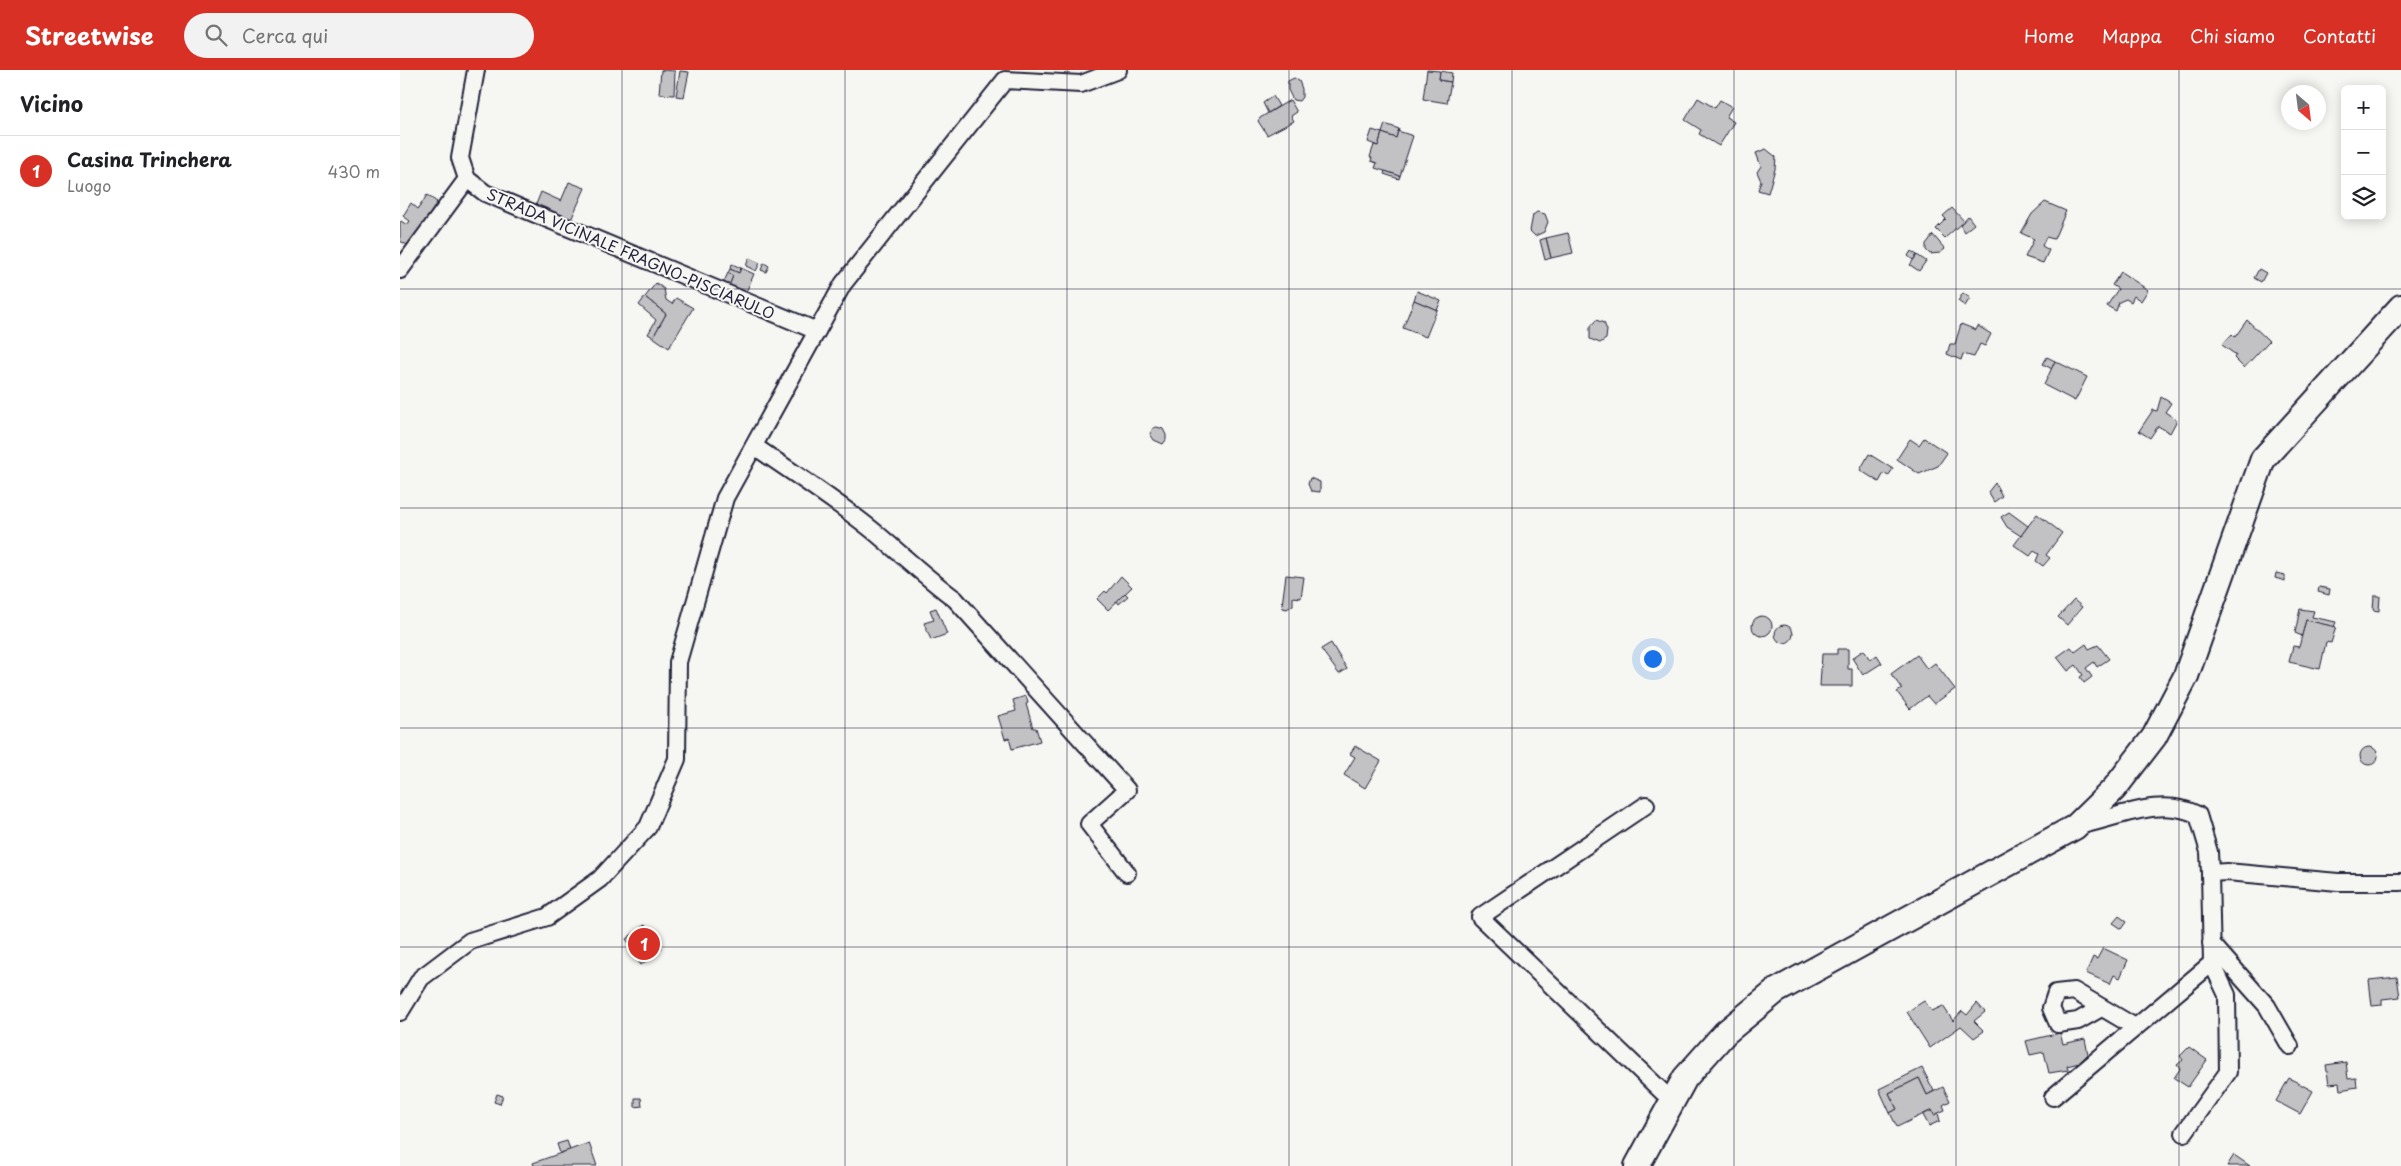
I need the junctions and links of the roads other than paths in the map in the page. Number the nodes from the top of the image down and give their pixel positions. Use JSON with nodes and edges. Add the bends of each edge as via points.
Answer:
{"nodes":[{"id":1,"x":476,"y":70,"type":"edge"},
{"id":2,"x":1118,"y":70,"type":"edge"},
{"id":3,"x":1005,"y":75,"type":"edge"},
{"id":4,"x":467,"y":179,"type":"junction"},
{"id":5,"x":400,"y":270,"type":"edge"},
{"id":6,"x":2401,"y":307,"type":"edge"},
{"id":7,"x":817,"y":331,"type":"junction"},
{"id":8,"x":754,"y":446,"type":"junction"},
{"id":9,"x":1646,"y":805,"type":"dead end"},
{"id":10,"x":2074,"y":827,"type":"junction"},
{"id":11,"x":2210,"y":872,"type":"junction"},
{"id":12,"x":1127,"y":873,"type":"dead end"},
{"id":13,"x":2401,"y":882,"type":"edge"},
{"id":14,"x":2211,"y":943,"type":"junction"},
{"id":15,"x":2212,"y":963,"type":"junction"},
{"id":16,"x":2101,"y":1008,"type":"dead end"},
{"id":17,"x":400,"y":1012,"type":"edge"},
{"id":18,"x":2135,"y":1027,"type":"junction"},
{"id":19,"x":2290,"y":1046,"type":"dead end"},
{"id":20,"x":2054,"y":1097,"type":"dead end"},
{"id":21,"x":1672,"y":1101,"type":"junction"},
{"id":22,"x":2184,"y":1133,"type":"dead end"},
{"id":23,"x":1636,"y":1166,"type":"edge"}],
"edges":[{"from":1,"to":4,"type":"street","via":[[460,158]]},
{"from":2,"to":3,"type":"street","via":[[1081,84]]},
{"from":3,"to":7,"type":"street","via":[[843,284]]},
{"from":4,"to":5,"type":"street"},
{"from":4,"to":7,"type":"street","name":"STRADA VICINALE FRAGNO-PISCIARULO","via":[[485,192]]},
{"from":6,"to":10,"type":"main road","via":[[2263,459],[2186,676],[2159,728],[2114,789]]},
{"from":7,"to":8,"type":"street"},
{"from":8,"to":12,"type":"street","via":[[820,490],[955,599],[1127,790],[1089,824]]},
{"from":8,"to":17,"type":"street","via":[[725,498],[678,662],[677,759],[648,827],[600,879],[547,917],[470,941],[421,978]]},
{"from":9,"to":21,"type":"street","via":[[1480,917]]},
{"from":10,"to":11,"type":"street","via":[[2171,806],[2190,811],[2198,815],[2209,852]]},
{"from":10,"to":21,"type":"main road","via":[[1776,991],[1725,1033],[1685,1078]]},
{"from":11,"to":13,"type":"street","via":[[2338,882]]},
{"from":11,"to":14,"type":"street"},
{"from":14,"to":15,"type":"street"},
{"from":14,"to":19,"type":"street","via":[[2268,1006]]},
{"from":15,"to":18,"type":"street"},
{"from":15,"to":22,"type":"street","via":[[2227,995],[2228,1072]]},
{"from":16,"to":18,"type":"street"},
{"from":18,"to":20,"type":"street"},
{"from":21,"to":23,"type":"main road"}]}
